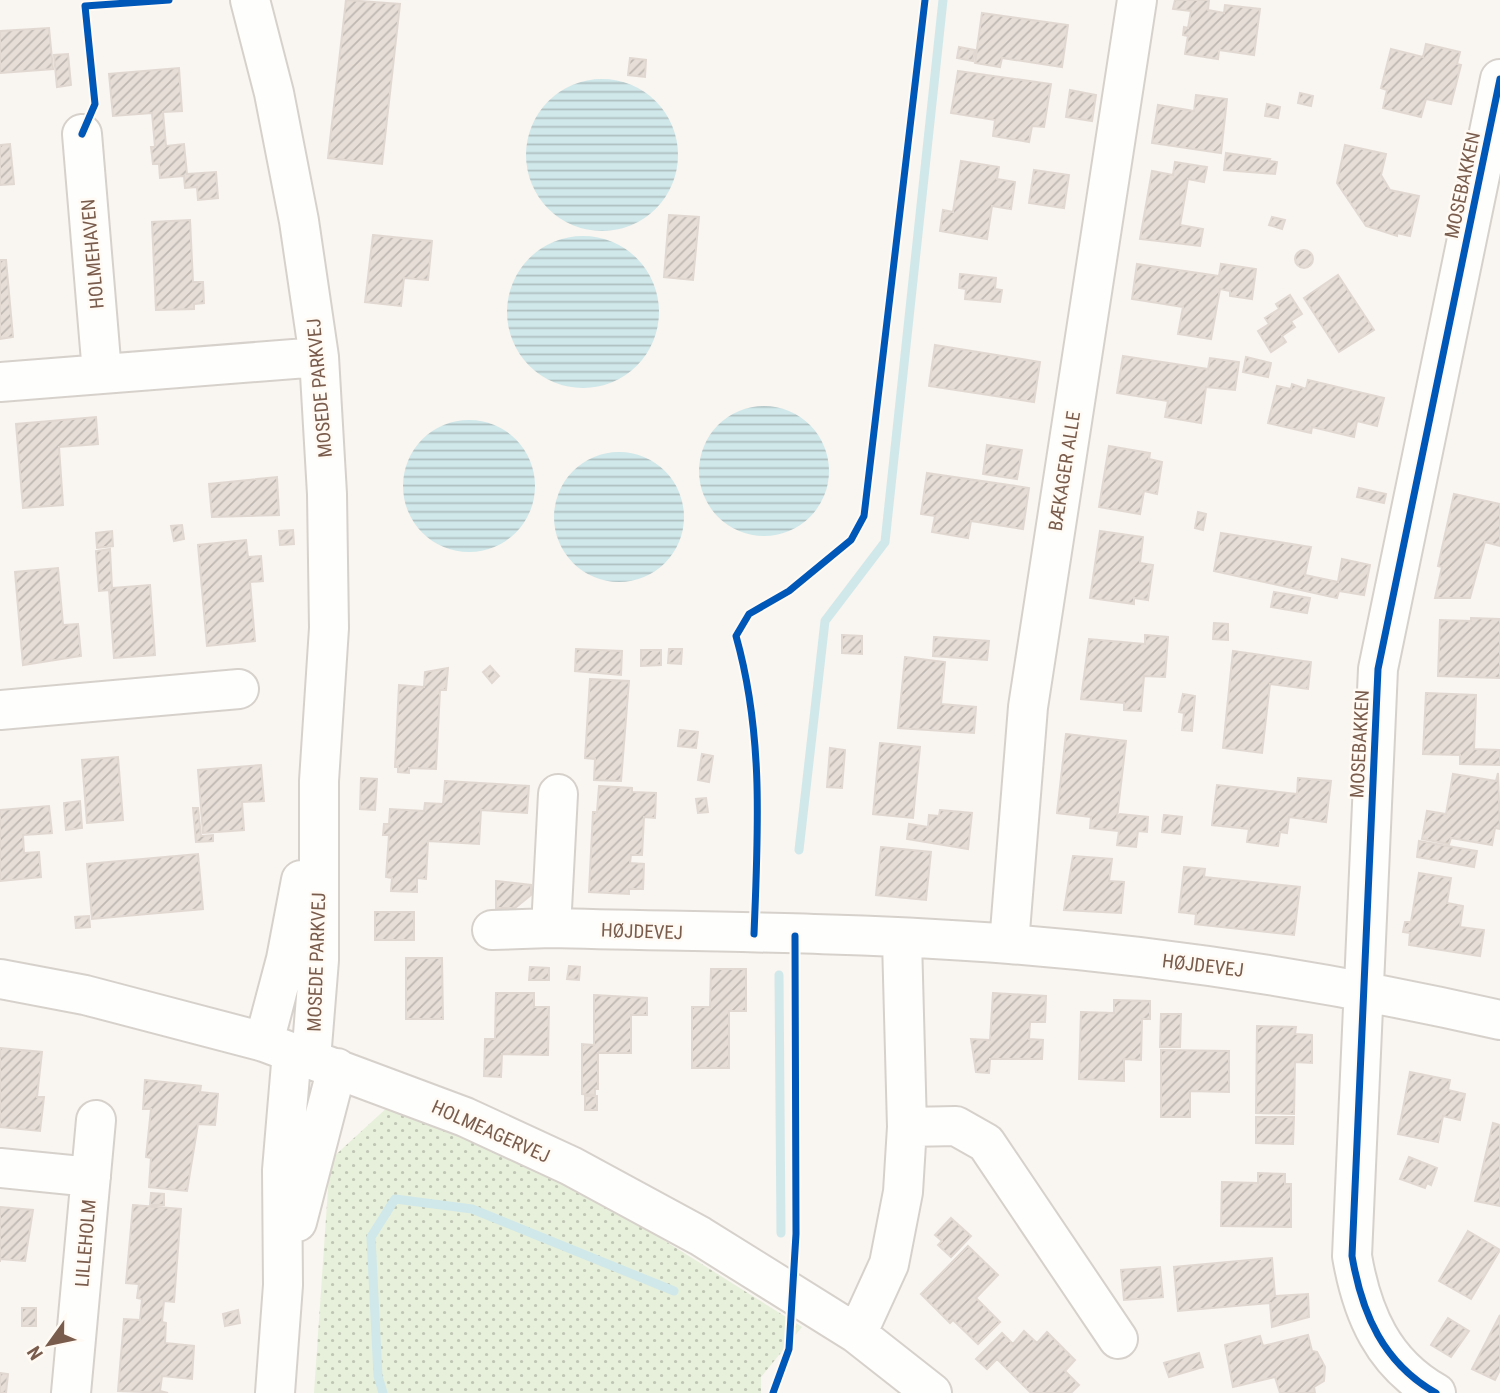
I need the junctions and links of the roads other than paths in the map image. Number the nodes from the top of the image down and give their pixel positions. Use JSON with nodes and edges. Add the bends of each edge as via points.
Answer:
{"nodes":[{"id":1,"x":250,"y":0,"type":"edge"},
{"id":2,"x":1137,"y":0,"type":"edge"},
{"id":3,"x":1500,"y":79,"type":"edge"},
{"id":4,"x":82,"y":134,"type":"dead end"},
{"id":5,"x":319,"y":357,"type":"junction"},
{"id":6,"x":102,"y":373,"type":"junction"},
{"id":7,"x":0,"y":382,"type":"edge"},
{"id":8,"x":239,"y":690,"type":"dead end"},
{"id":9,"x":0,"y":710,"type":"edge"},
{"id":10,"x":319,"y":782,"type":"junction"},
{"id":11,"x":558,"y":794,"type":"dead end"},
{"id":12,"x":551,"y":928,"type":"junction"},
{"id":13,"x":492,"y":930,"type":"dead end"},
{"id":14,"x":902,"y":940,"type":"junction"},
{"id":15,"x":1009,"y":944,"type":"junction"},
{"id":16,"x":0,"y":979,"type":"edge"},
{"id":17,"x":1362,"y":989,"type":"junction"},
{"id":18,"x":1500,"y":1020,"type":"edge"},
{"id":19,"x":301,"y":1055,"type":"junction"},
{"id":20,"x":96,"y":1121,"type":"dead end"},
{"id":21,"x":906,"y":1127,"type":"junction"},
{"id":22,"x":0,"y":1168,"type":"edge"},
{"id":23,"x":91,"y":1177,"type":"junction"},
{"id":24,"x":857,"y":1334,"type":"junction"},
{"id":25,"x":1118,"y":1339,"type":"dead end"},
{"id":26,"x":71,"y":1393,"type":"edge"},
{"id":27,"x":275,"y":1393,"type":"edge"},
{"id":28,"x":932,"y":1393,"type":"edge"},
{"id":29,"x":1436,"y":1393,"type":"edge"}],
"edges":[{"from":1,"to":5,"type":"street","name":"MOSEDE PARKVEJ","via":[[299,221]]},
{"from":2,"to":15,"type":"street","name":"BÆKAGER ALLE","via":[[1028,706]]},
{"from":3,"to":17,"type":"street","name":"MOSEBAKKEN","via":[[1378,670]]},
{"from":4,"to":6,"type":"street","name":"HOLMEHAVEN"},
{"from":5,"to":6,"type":"street"},
{"from":5,"to":10,"type":"street","name":"MOSEDE PARKVEJ","via":[[329,628]]},
{"from":6,"to":7,"type":"street"},
{"from":8,"to":9,"type":"street"},
{"from":10,"to":19,"type":"street","name":"MOSEDE PARKVEJ","via":[[319,960]]},
{"from":10,"to":19,"type":"street","name":"MOSEDE PARKVEJ","via":[[286,960]]},
{"from":11,"to":12,"type":"street"},
{"from":12,"to":13,"type":"street","name":"HØJDEVEJ"},
{"from":12,"to":14,"type":"street","name":"HØJDEVEJ"},
{"from":14,"to":15,"type":"street","name":"HØJDEVEJ"},
{"from":14,"to":21,"type":"street"},
{"from":15,"to":17,"type":"street","name":"HØJDEVEJ","via":[[1223,966]]},
{"from":16,"to":19,"type":"street","name":"HOLMEAGERVEJ","via":[[85,995]]},
{"from":17,"to":18,"type":"street","name":"HØJDEVEJ"},
{"from":17,"to":29,"type":"street","name":"MOSEBAKKEN","via":[[1352,1256],[1359,1295],[1374,1333],[1395,1361]]},
{"from":19,"to":24,"type":"street","name":"HOLMEAGERVEJ","via":[[465,1117],[571,1166],[700,1236]]},
{"from":19,"to":27,"type":"street","name":"MOSEDE PARKVEJ"},
{"from":20,"to":23,"type":"street","name":"LILLEHOLM"},
{"from":21,"to":24,"type":"street","via":[[903,1192],[889,1265]]},
{"from":21,"to":25,"type":"street","via":[[956,1126],[986,1143]]},
{"from":22,"to":23,"type":"street","name":"LILLEHOLM"},
{"from":23,"to":26,"type":"street","name":"LILLEHOLM"},
{"from":24,"to":28,"type":"street","name":"HOLMEAGERVEJ"}]}
